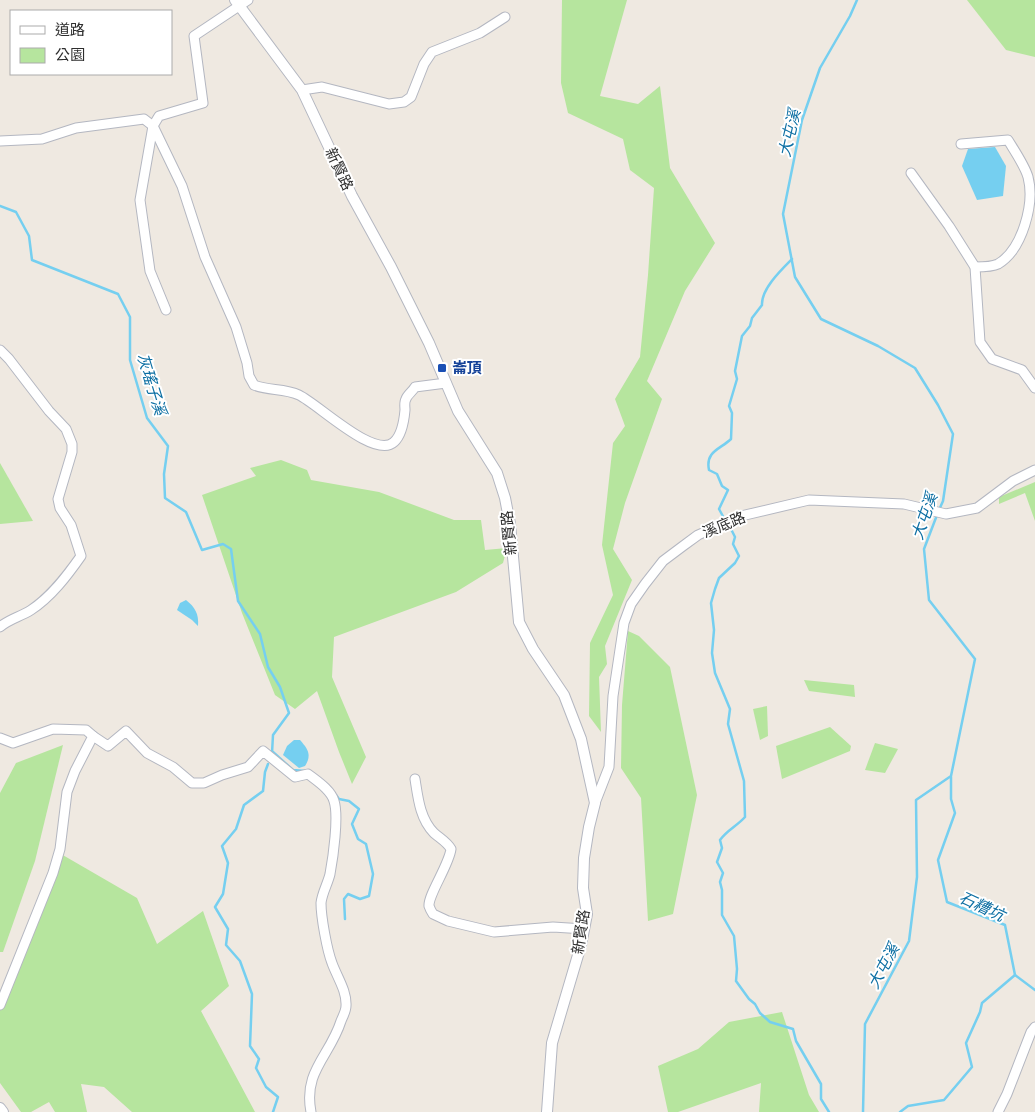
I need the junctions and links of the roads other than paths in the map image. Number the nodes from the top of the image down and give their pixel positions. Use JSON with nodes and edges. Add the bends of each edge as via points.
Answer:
{"nodes":[{"id":1,"x":241,"y":2,"type":"edge"},
{"id":2,"x":505,"y":17,"type":"dead end"},
{"id":3,"x":302,"y":90,"type":"junction"},
{"id":4,"x":152,"y":126,"type":"junction"},
{"id":5,"x":0,"y":141,"type":"edge"},
{"id":6,"x":961,"y":144,"type":"dead end"},
{"id":7,"x":911,"y":173,"type":"dead end"},
{"id":8,"x":1033,"y":206,"type":"edge"},
{"id":9,"x":975,"y":267,"type":"junction"},
{"id":10,"x":166,"y":310,"type":"dead end"},
{"id":11,"x":0,"y":350,"type":"edge"},
{"id":12,"x":446,"y":383,"type":"junction"},
{"id":13,"x":1035,"y":388,"type":"edge"},
{"id":14,"x":1035,"y":470,"type":"edge"},
{"id":15,"x":0,"y":627,"type":"edge"},
{"id":16,"x":93,"y":736,"type":"junction"},
{"id":17,"x":0,"y":738,"type":"edge"},
{"id":18,"x":415,"y":779,"type":"dead end"},
{"id":19,"x":596,"y":803,"type":"junction"},
{"id":20,"x":584,"y":929,"type":"junction"},
{"id":21,"x":0,"y":1006,"type":"edge"},
{"id":22,"x":1035,"y":1027,"type":"edge"},
{"id":23,"x":0,"y":1108,"type":"edge"},
{"id":24,"x":3,"y":1112,"type":"edge"},
{"id":25,"x":311,"y":1112,"type":"edge"},
{"id":26,"x":547,"y":1112,"type":"edge"},
{"id":27,"x":998,"y":1112,"type":"edge"}],
"edges":[{"from":1,"to":3,"type":"street","name":"新賢路"},
{"from":1,"to":4,"type":"street","via":[[194,36],[203,102],[159,116]]},
{"from":2,"to":3,"type":"street","via":[[480,33],[432,52],[411,97],[404,102],[390,104],[322,87]]},
{"from":3,"to":12,"type":"street","name":"新賢路"},
{"from":4,"to":5,"type":"street","via":[[144,119],[76,128],[42,139]]},
{"from":4,"to":10,"type":"street","via":[[140,200],[150,271]]},
{"from":4,"to":12,"type":"street","via":[[182,186],[205,257],[236,327],[254,385],[300,395],[368,442],[382,446],[393,444],[400,436],[405,399],[415,387]]},
{"from":6,"to":8,"type":"street","via":[[1008,140],[1028,176]]},
{"from":7,"to":9,"type":"street"},
{"from":8,"to":9,"type":"street","via":[[1010,254],[996,265]]},
{"from":9,"to":13,"type":"street","via":[[980,342],[992,359],[1022,370]]},
{"from":11,"to":15,"type":"street","via":[[66,429],[72,444],[58,499],[81,556],[61,583],[30,611]]},
{"from":12,"to":19,"type":"street","name":"新賢路","via":[[458,411],[497,473],[510,524],[519,622],[564,695],[581,739]]},
{"from":14,"to":19,"type":"street","name":"溪底路","via":[[1013,481],[977,508],[946,514],[904,504],[810,500],[732,520],[698,535],[663,562],[631,604],[624,622],[613,696],[609,766]]},
{"from":16,"to":17,"type":"street","via":[[86,730],[53,729],[13,743]]},
{"from":16,"to":21,"type":"street","via":[[67,792],[54,873]]},
{"from":16,"to":25,"type":"street","via":[[108,746],[126,731],[147,753],[173,767],[192,783],[204,783],[248,767],[262,751],[295,777],[308,774],[326,788],[334,801],[335,847],[321,902],[331,962],[344,991],[346,1007],[337,1035],[310,1083],[308,1098]]},
{"from":18,"to":20,"type":"street","via":[[421,813],[434,833],[451,849],[431,898],[429,906],[433,914],[494,932],[553,927]]},
{"from":19,"to":20,"type":"street","name":"新賢路","via":[[584,858],[583,888],[587,914]]},
{"from":20,"to":26,"type":"street","name":"新賢路","via":[[552,1043]]},
{"from":22,"to":27,"type":"street"},
{"from":23,"to":24,"type":"street"}]}
